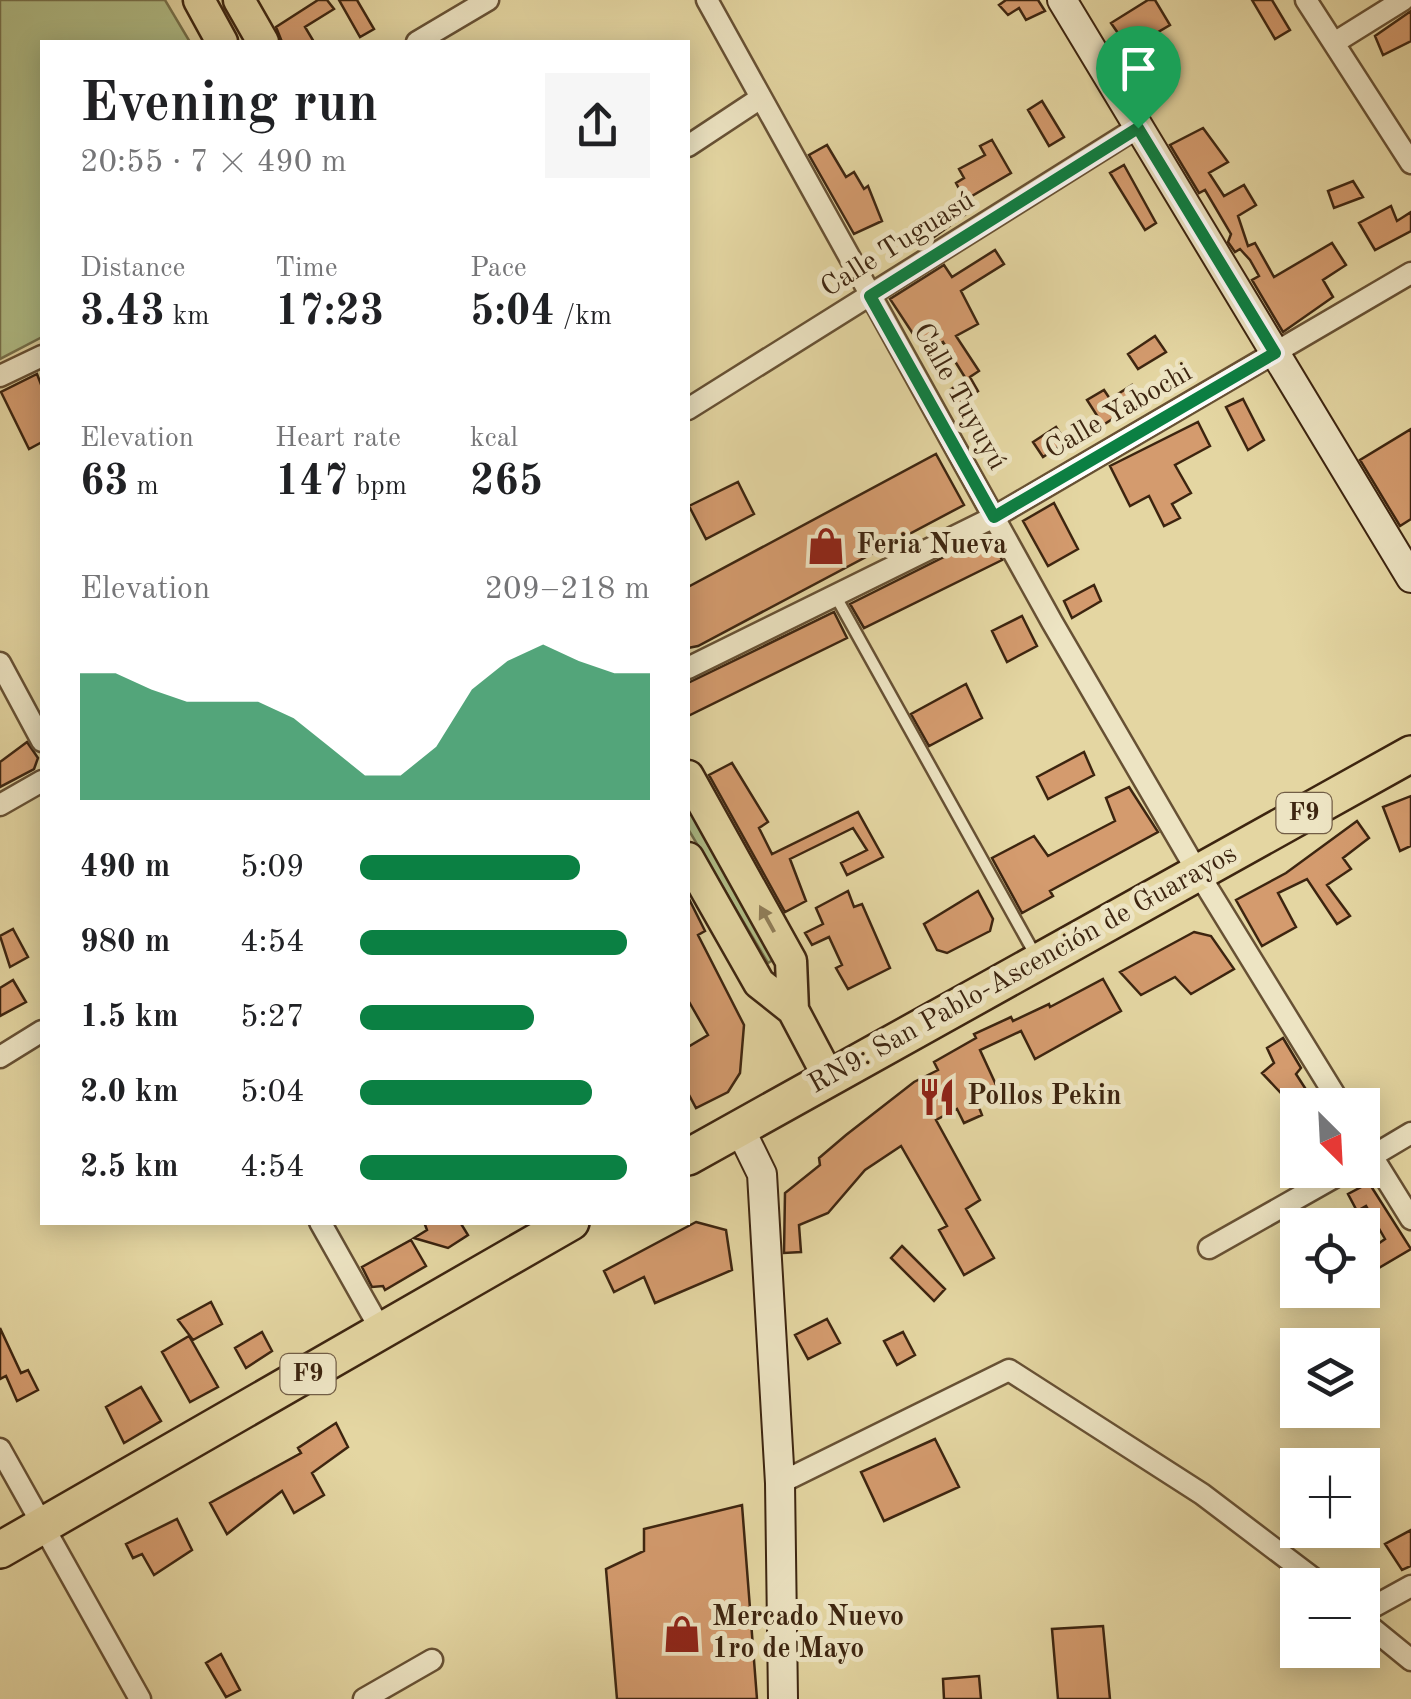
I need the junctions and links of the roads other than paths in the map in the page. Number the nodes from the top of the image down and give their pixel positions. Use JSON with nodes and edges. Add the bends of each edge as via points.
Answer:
{"nodes":[{"id":1,"x":199,"y":0,"type":"edge"},
{"id":2,"x":240,"y":0,"type":"edge"},
{"id":3,"x":488,"y":0,"type":"edge"},
{"id":4,"x":706,"y":0,"type":"edge"},
{"id":5,"x":1062,"y":0,"type":"edge"},
{"id":6,"x":1306,"y":0,"type":"edge"},
{"id":7,"x":1403,"y":0,"type":"edge"},
{"id":8,"x":221,"y":40,"type":"edge"},
{"id":9,"x":262,"y":40,"type":"edge"},
{"id":10,"x":420,"y":40,"type":"edge"},
{"id":11,"x":1334,"y":43,"type":"junction"},
{"id":12,"x":759,"y":99,"type":"junction"},
{"id":13,"x":1138,"y":128,"type":"junction"},
{"id":14,"x":690,"y":145,"type":"edge"},
{"id":15,"x":1411,"y":163,"type":"edge"},
{"id":16,"x":1411,"y":274,"type":"edge"},
{"id":17,"x":870,"y":296,"type":"junction"},
{"id":18,"x":1275,"y":353,"type":"junction"},
{"id":19,"x":40,"y":357,"type":"edge"},
{"id":20,"x":0,"y":376,"type":"edge"},
{"id":21,"x":690,"y":408,"type":"edge"},
{"id":22,"x":994,"y":517,"type":"junction"},
{"id":23,"x":1411,"y":578,"type":"edge"},
{"id":24,"x":834,"y":595,"type":"junction"},
{"id":25,"x":0,"y":663,"type":"edge"},
{"id":26,"x":690,"y":667,"type":"edge"},
{"id":27,"x":40,"y":737,"type":"edge"},
{"id":28,"x":1411,"y":754,"type":"edge"},
{"id":29,"x":690,"y":780,"type":"edge"},
{"id":30,"x":40,"y":782,"type":"edge"},
{"id":31,"x":0,"y":805,"type":"edge"},
{"id":32,"x":690,"y":862,"type":"edge"},
{"id":33,"x":1197,"y":871,"type":"junction"},
{"id":34,"x":1038,"y":959,"type":"junction"},
{"id":35,"x":793,"y":1010,"type":"junction"},
{"id":36,"x":40,"y":1032,"type":"edge"},
{"id":37,"x":0,"y":1057,"type":"edge"},
{"id":38,"x":829,"y":1078,"type":"junction"},
{"id":39,"x":1331,"y":1088,"type":"edge"},
{"id":40,"x":740,"y":1129,"type":"junction"},
{"id":41,"x":1411,"y":1133,"type":"edge"},
{"id":42,"x":1380,"y":1146,"type":"edge"},
{"id":43,"x":690,"y":1157,"type":"edge"},
{"id":44,"x":1380,"y":1173,"type":"edge"},
{"id":45,"x":1316,"y":1188,"type":"edge"},
{"id":46,"x":1411,"y":1219,"type":"edge"},
{"id":47,"x":322,"y":1225,"type":"edge"},
{"id":48,"x":566,"y":1225,"type":"edge"},
{"id":49,"x":1209,"y":1248,"type":"dead end"},
{"id":50,"x":382,"y":1332,"type":"junction"},
{"id":51,"x":0,"y":1449,"type":"edge"},
{"id":52,"x":780,"y":1483,"type":"junction"},
{"id":53,"x":44,"y":1524,"type":"junction"},
{"id":54,"x":0,"y":1550,"type":"edge"},
{"id":55,"x":1302,"y":1568,"type":"edge"},
{"id":56,"x":1411,"y":1586,"type":"edge"},
{"id":57,"x":1380,"y":1606,"type":"edge"},
{"id":58,"x":1380,"y":1633,"type":"edge"},
{"id":59,"x":432,"y":1660,"type":"dead end"},
{"id":60,"x":1411,"y":1660,"type":"edge"},
{"id":61,"x":140,"y":1699,"type":"edge"},
{"id":62,"x":364,"y":1699,"type":"edge"},
{"id":63,"x":783,"y":1699,"type":"edge"}],
"edges":[{"from":1,"to":8,"type":"main road"},
{"from":2,"to":9,"type":"main road"},
{"from":3,"to":10,"type":"street"},
{"from":4,"to":12,"type":"street","name":"Calle Tuyuyú"},
{"from":5,"to":13,"type":"street"},
{"from":6,"to":11,"type":"street"},
{"from":7,"to":11,"type":"street"},
{"from":11,"to":15,"type":"street"},
{"from":12,"to":14,"type":"street"},
{"from":12,"to":17,"type":"street","name":"Calle Tuyuyú"},
{"from":13,"to":17,"type":"street","name":"Calle Tuguasú"},
{"from":13,"to":18,"type":"street"},
{"from":16,"to":18,"type":"street","name":"Calle Yabochi"},
{"from":17,"to":21,"type":"street","name":"Calle Tuguasú"},
{"from":17,"to":22,"type":"street","name":"Calle Tuyuyú"},
{"from":18,"to":22,"type":"street","name":"Calle Yabochi"},
{"from":18,"to":23,"type":"street"},
{"from":19,"to":20,"type":"street"},
{"from":22,"to":24,"type":"street","name":"Calle Yabochi"},
{"from":22,"to":33,"type":"street","name":"Calle Tuyuyú"},
{"from":24,"to":26,"type":"street","name":"Calle Yabochi"},
{"from":24,"to":34,"type":"lane"},
{"from":25,"to":27,"type":"street"},
{"from":28,"to":33,"type":"highway","name":"RN9: San Pablo-Ascención de Guarayos","number":"F9"},
{"from":35,"to":29,"type":"main road","one_way":true,"via":[[791,961]]},
{"from":30,"to":31,"type":"street"},
{"from":32,"to":35,"type":"main road","via":[[759,983]]},
{"from":33,"to":34,"type":"highway","name":"RN9: San Pablo-Ascención de Guarayos","number":"F9"},
{"from":33,"to":39,"type":"street","name":"Calle Tuyuyú"},
{"from":34,"to":38,"type":"highway","name":"RN9: San Pablo-Ascención de Guarayos","number":"F9"},
{"from":35,"to":38,"type":"main road"},
{"from":36,"to":37,"type":"street"},
{"from":38,"to":40,"type":"highway","name":"RN9: San Pablo-Ascención de Guarayos","number":"F9"},
{"from":40,"to":43,"type":"highway","name":"RN9: San Pablo-Ascención de Guarayos","number":"F9"},
{"from":40,"to":52,"type":"street","via":[[762,1174]]},
{"from":41,"to":42,"type":"street"},
{"from":44,"to":46,"type":"street"},
{"from":45,"to":49,"type":"street"},
{"from":47,"to":50,"type":"street"},
{"from":48,"to":50,"type":"highway","number":"F9"},
{"from":50,"to":53,"type":"highway","number":"F9"},
{"from":51,"to":53,"type":"street"},
{"from":52,"to":55,"type":"street","via":[[1008,1370],[1202,1494]]},
{"from":52,"to":63,"type":"street"},
{"from":53,"to":54,"type":"highway","number":"F9"},
{"from":53,"to":61,"type":"street"},
{"from":56,"to":57,"type":"street"},
{"from":58,"to":60,"type":"street"},
{"from":59,"to":62,"type":"street"}]}
